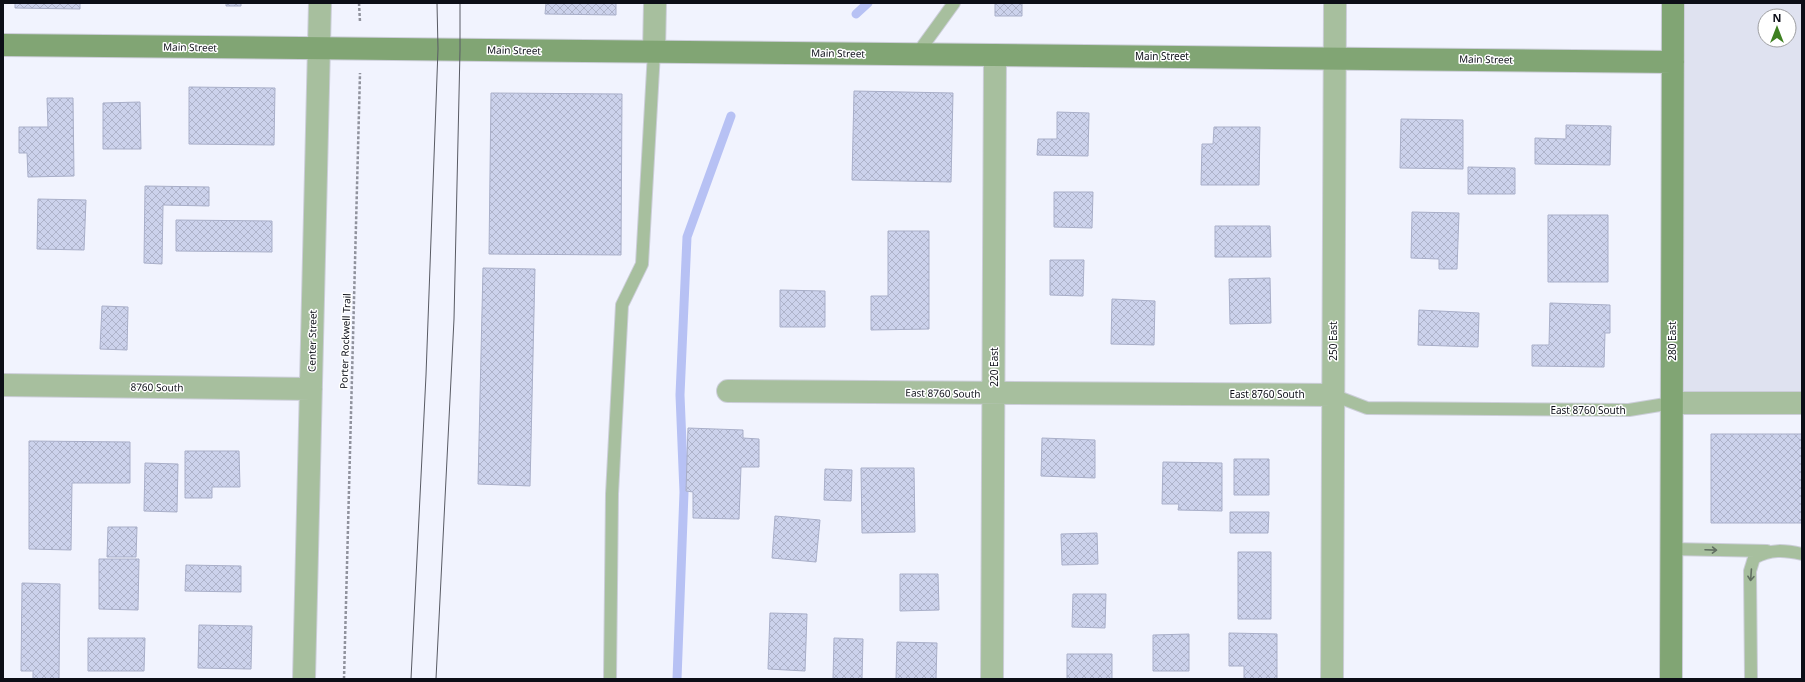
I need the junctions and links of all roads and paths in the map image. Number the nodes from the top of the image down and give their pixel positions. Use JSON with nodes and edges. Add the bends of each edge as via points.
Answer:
{"nodes":[{"id":1,"x":320,"y":3,"type":"edge"},
{"id":2,"x":359,"y":3,"type":"edge"},
{"id":3,"x":655,"y":3,"type":"edge"},
{"id":4,"x":954,"y":3,"type":"edge"},
{"id":5,"x":1335,"y":3,"type":"edge"},
{"id":6,"x":1673,"y":3,"type":"edge"},
{"id":7,"x":3,"y":45,"type":"edge"},
{"id":8,"x":319,"y":48,"type":"junction"},
{"id":9,"x":360,"y":49,"type":"junction"},
{"id":10,"x":654,"y":52,"type":"junction"},
{"id":11,"x":917,"y":54,"type":"junction"},
{"id":12,"x":995,"y":55,"type":"junction"},
{"id":13,"x":1334,"y":57,"type":"junction"},
{"id":14,"x":1673,"y":62,"type":"junction"},
{"id":15,"x":3,"y":385,"type":"edge"},
{"id":16,"x":311,"y":389,"type":"junction"},
{"id":17,"x":728,"y":391,"type":"dead end"},
{"id":18,"x":994,"y":393,"type":"junction"},
{"id":19,"x":1333,"y":395,"type":"junction"},
{"id":20,"x":1672,"y":403,"type":"junction"},
{"id":21,"x":1802,"y":403,"type":"edge"},
{"id":22,"x":1672,"y":549,"type":"junction"},
{"id":23,"x":1767,"y":551,"type":"junction"},
{"id":24,"x":1802,"y":554,"type":"edge"},
{"id":25,"x":304,"y":679,"type":"edge"},
{"id":26,"x":344,"y":679,"type":"edge"},
{"id":27,"x":610,"y":679,"type":"edge"},
{"id":28,"x":992,"y":679,"type":"edge"},
{"id":29,"x":1332,"y":679,"type":"edge"},
{"id":30,"x":1671,"y":679,"type":"edge"},
{"id":31,"x":1751,"y":679,"type":"edge"}],
"edges":[{"from":1,"to":8,"type":"street","name":"Center Street"},
{"from":2,"to":9,"type":"path","name":"Porter Rockwell Trail"},
{"from":3,"to":10,"type":"street"},
{"from":4,"to":11,"type":"lane"},
{"from":5,"to":13,"type":"street","name":"250 East"},
{"from":6,"to":14,"type":"street","name":"280 East"},
{"from":7,"to":8,"type":"street","name":"Main Street"},
{"from":8,"to":9,"type":"street","name":"Main Street"},
{"from":8,"to":16,"type":"street","name":"Center Street"},
{"from":9,"to":10,"type":"street","name":"Main Street"},
{"from":9,"to":26,"type":"path","name":"Porter Rockwell Trail"},
{"from":10,"to":11,"type":"street","name":"Main Street"},
{"from":10,"to":27,"type":"lane","via":[[642,264],[622,305],[612,494]]},
{"from":11,"to":12,"type":"street","name":"Main Street"},
{"from":12,"to":13,"type":"street","name":"Main Street"},
{"from":12,"to":18,"type":"street","name":"220 East"},
{"from":13,"to":14,"type":"street","name":"Main Street"},
{"from":13,"to":19,"type":"street","name":"250 East"},
{"from":14,"to":20,"type":"street","name":"280 East"},
{"from":15,"to":16,"type":"street","name":"8760 South"},
{"from":16,"to":25,"type":"street","name":"Center Street"},
{"from":17,"to":18,"type":"street","name":"East 8760 South"},
{"from":18,"to":19,"type":"street","name":"East 8760 South"},
{"from":18,"to":28,"type":"street","name":"220 East"},
{"from":19,"to":20,"type":"lane","name":"East 8760 South","via":[[1367,408],[1629,410]]},
{"from":19,"to":29,"type":"street","name":"250 East"},
{"from":20,"to":21,"type":"street","name":"East 8760 South"},
{"from":20,"to":22,"type":"street","name":"280 East"},
{"from":22,"to":23,"type":"lane","one_way":true},
{"from":22,"to":30,"type":"street","name":"280 East"},
{"from":23,"to":24,"type":"lane"},
{"from":23,"to":31,"type":"lane","one_way":true,"via":[[1754,558],[1750,571]]}]}
